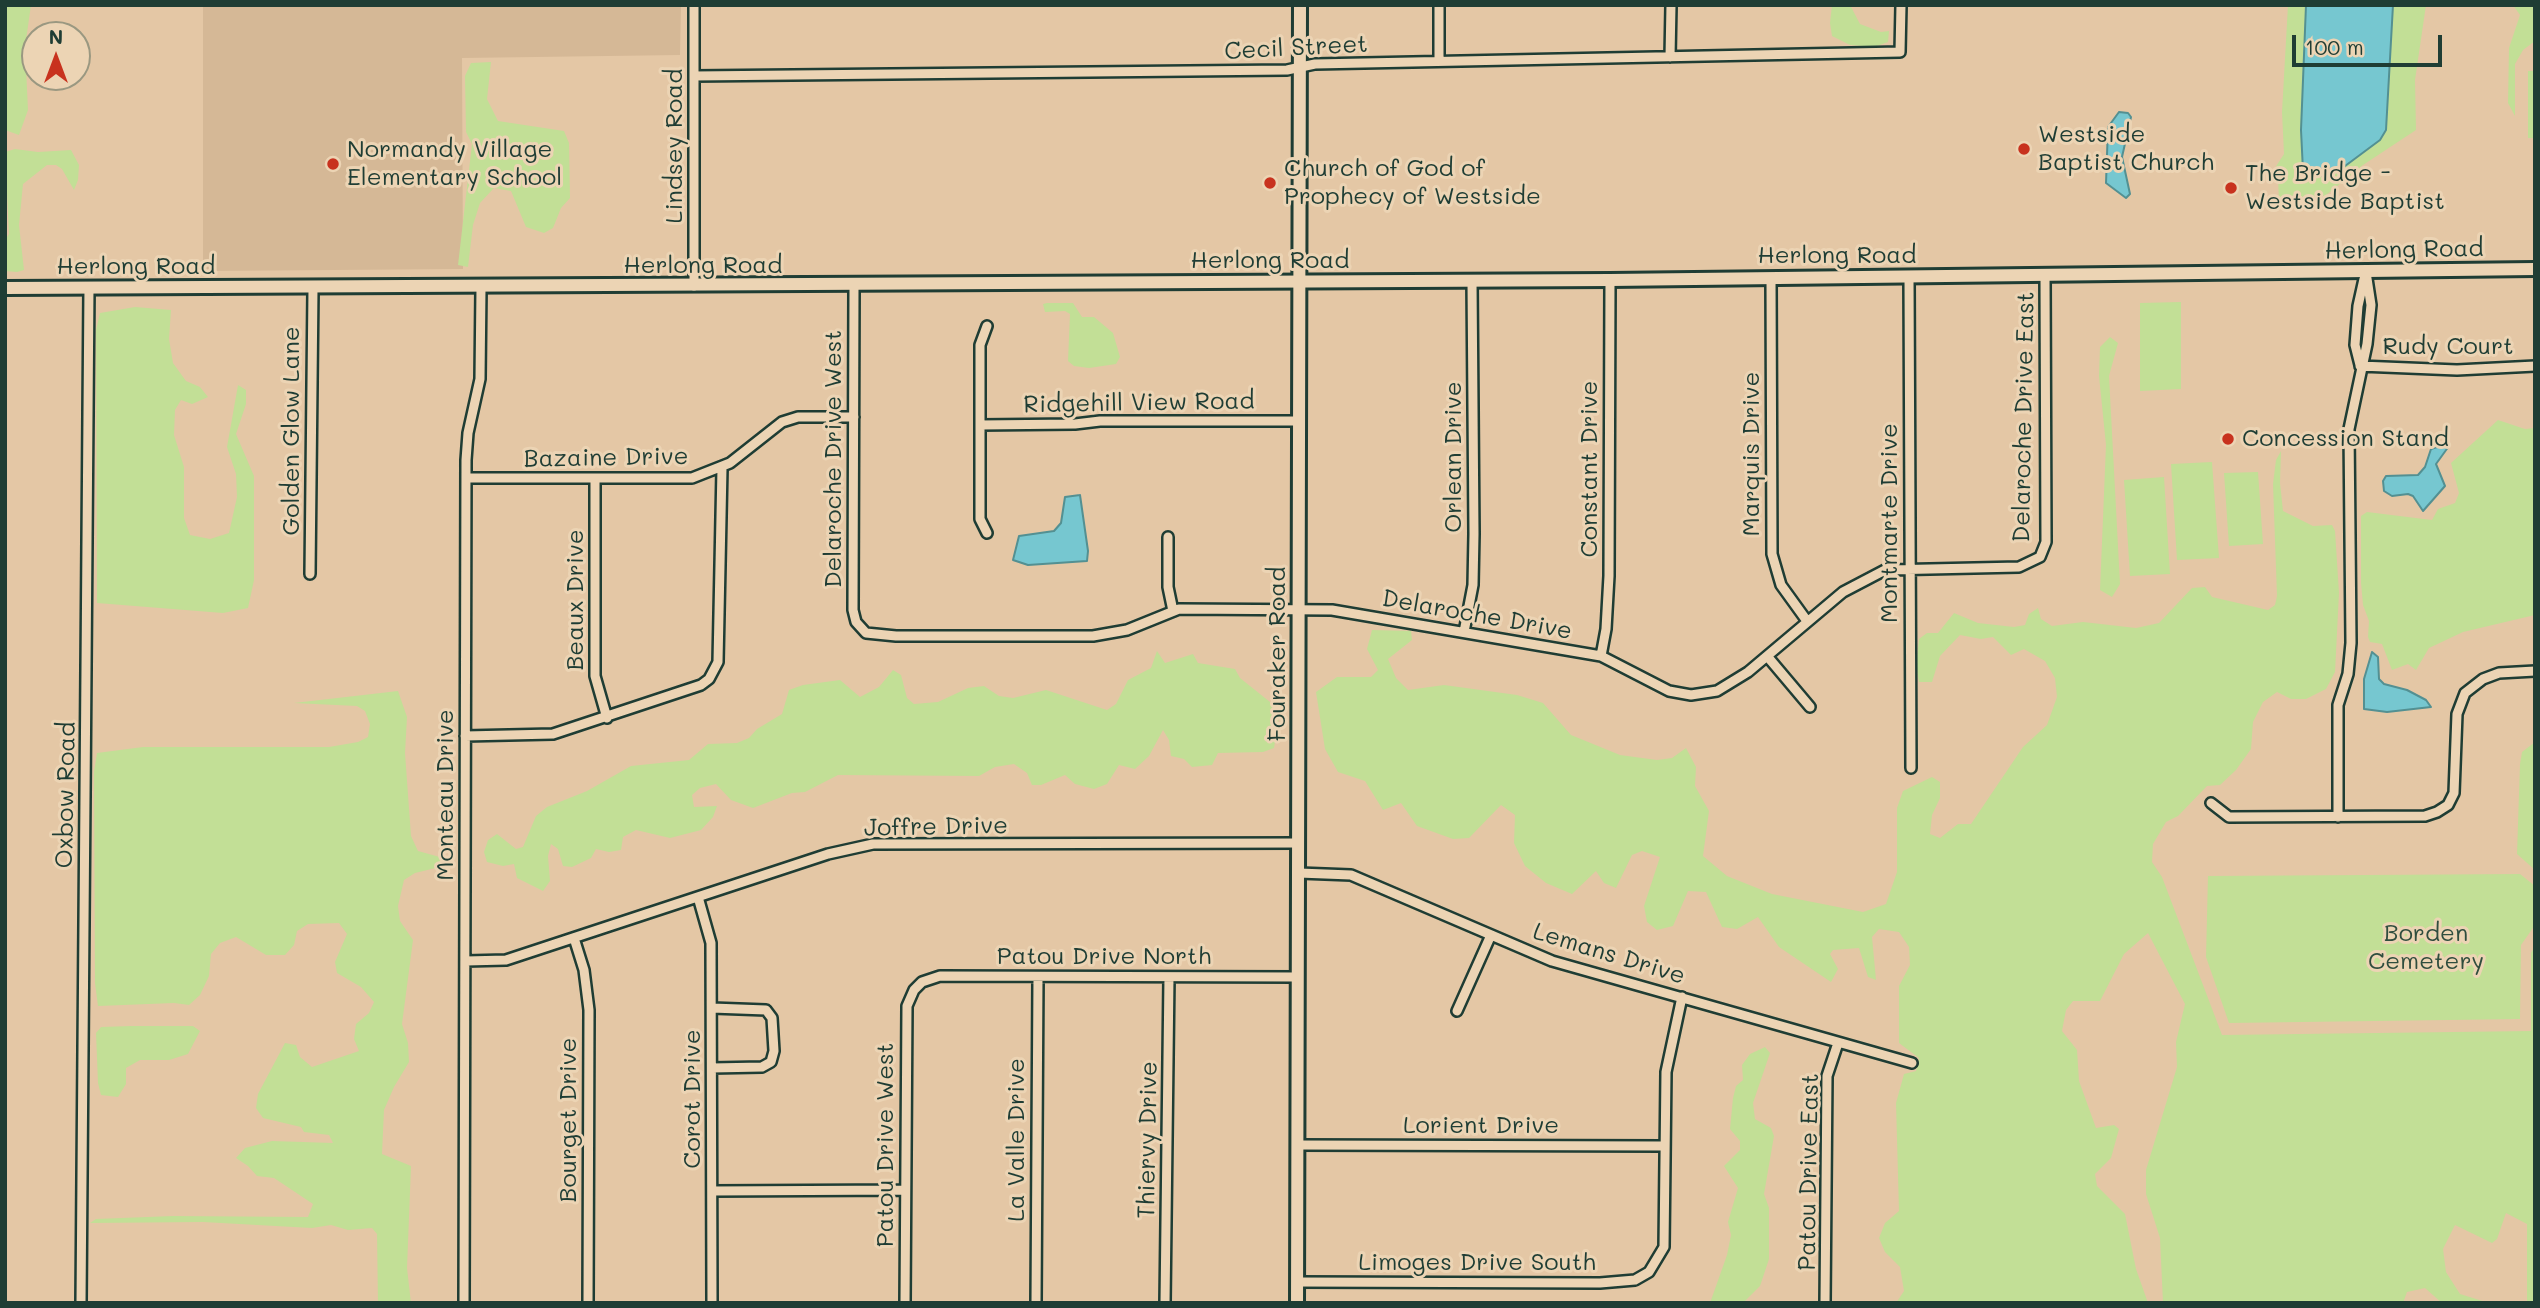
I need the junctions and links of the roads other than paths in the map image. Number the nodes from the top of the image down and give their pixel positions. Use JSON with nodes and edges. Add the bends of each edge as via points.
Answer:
{"nodes":[{"id":1,"x":694,"y":5,"type":"edge"},
{"id":2,"x":1300,"y":5,"type":"edge"},
{"id":3,"x":1439,"y":5,"type":"edge"},
{"id":4,"x":1671,"y":5,"type":"edge"},
{"id":5,"x":1901,"y":5,"type":"edge"},
{"id":6,"x":1670,"y":57,"type":"junction"},
{"id":7,"x":1439,"y":61,"type":"junction"},
{"id":8,"x":1301,"y":67,"type":"junction"},
{"id":9,"x":694,"y":76,"type":"junction"},
{"id":10,"x":2535,"y":269,"type":"edge"},
{"id":11,"x":2366,"y":272,"type":"junction"},
{"id":12,"x":2045,"y":276,"type":"junction"},
{"id":13,"x":1909,"y":277,"type":"junction"},
{"id":14,"x":1771,"y":278,"type":"junction"},
{"id":15,"x":1610,"y":280,"type":"junction"},
{"id":16,"x":1300,"y":281,"type":"junction"},
{"id":17,"x":1472,"y":281,"type":"junction"},
{"id":18,"x":694,"y":286,"type":"junction"},
{"id":19,"x":854,"y":286,"type":"junction"},
{"id":20,"x":89,"y":287,"type":"junction"},
{"id":21,"x":5,"y":288,"type":"edge"},
{"id":22,"x":481,"y":288,"type":"junction"},
{"id":23,"x":313,"y":289,"type":"junction"},
{"id":24,"x":987,"y":326,"type":"dead end"},
{"id":25,"x":2360,"y":366,"type":"junction"},
{"id":26,"x":2535,"y":366,"type":"edge"},
{"id":27,"x":854,"y":417,"type":"junction"},
{"id":28,"x":1299,"y":421,"type":"junction"},
{"id":29,"x":980,"y":425,"type":"junction"},
{"id":30,"x":722,"y":468,"type":"junction"},
{"id":31,"x":466,"y":478,"type":"junction"},
{"id":32,"x":595,"y":480,"type":"junction"},
{"id":33,"x":986,"y":533,"type":"dead end"},
{"id":34,"x":1168,"y":537,"type":"dead end"},
{"id":35,"x":2039,"y":557,"type":"joint"},
{"id":36,"x":1909,"y":569,"type":"junction"},
{"id":37,"x":310,"y":574,"type":"dead end"},
{"id":38,"x":1173,"y":611,"type":"junction"},
{"id":39,"x":1299,"y":611,"type":"junction"},
{"id":40,"x":1807,"y":621,"type":"junction"},
{"id":41,"x":862,"y":630,"type":"joint"},
{"id":42,"x":1464,"y":632,"type":"junction"},
{"id":43,"x":1601,"y":656,"type":"junction"},
{"id":44,"x":1767,"y":656,"type":"junction"},
{"id":45,"x":2535,"y":671,"type":"edge"},
{"id":46,"x":1810,"y":708,"type":"dead end"},
{"id":47,"x":607,"y":718,"type":"junction"},
{"id":48,"x":465,"y":736,"type":"junction"},
{"id":49,"x":1911,"y":768,"type":"dead end"},
{"id":50,"x":2211,"y":803,"type":"dead end"},
{"id":51,"x":2338,"y":817,"type":"junction"},
{"id":52,"x":1299,"y":843,"type":"junction"},
{"id":53,"x":1299,"y":873,"type":"junction"},
{"id":54,"x":698,"y":897,"type":"junction"},
{"id":55,"x":1491,"y":934,"type":"junction"},
{"id":56,"x":575,"y":938,"type":"junction"},
{"id":57,"x":466,"y":961,"type":"junction"},
{"id":58,"x":1298,"y":976,"type":"junction"},
{"id":59,"x":1038,"y":977,"type":"junction"},
{"id":60,"x":1169,"y":977,"type":"junction"},
{"id":61,"x":914,"y":990,"type":"joint"},
{"id":62,"x":1682,"y":997,"type":"junction"},
{"id":63,"x":712,"y":1008,"type":"junction"},
{"id":64,"x":1457,"y":1011,"type":"dead end"},
{"id":65,"x":1838,"y":1043,"type":"junction"},
{"id":66,"x":1912,"y":1063,"type":"dead end"},
{"id":67,"x":712,"y":1068,"type":"junction"},
{"id":68,"x":1297,"y":1145,"type":"junction"},
{"id":69,"x":1664,"y":1146,"type":"junction"},
{"id":70,"x":905,"y":1190,"type":"junction"},
{"id":71,"x":712,"y":1191,"type":"junction"},
{"id":72,"x":1297,"y":1282,"type":"junction"},
{"id":73,"x":81,"y":1303,"type":"edge"},
{"id":74,"x":464,"y":1303,"type":"edge"},
{"id":75,"x":588,"y":1303,"type":"edge"},
{"id":76,"x":712,"y":1303,"type":"edge"},
{"id":77,"x":905,"y":1303,"type":"edge"},
{"id":78,"x":1036,"y":1303,"type":"edge"},
{"id":79,"x":1165,"y":1303,"type":"edge"},
{"id":80,"x":1297,"y":1303,"type":"edge"},
{"id":81,"x":1825,"y":1303,"type":"edge"}],
"edges":[{"from":1,"to":9,"type":"street","name":"Lindsey Road"},
{"from":2,"to":8,"type":"street","name":"Fouraker Road"},
{"from":3,"to":7,"type":"street"},
{"from":4,"to":6,"type":"street"},
{"from":5,"to":6,"type":"street","name":"Cecil Street","via":[[1900,52]]},
{"from":6,"to":7,"type":"street","name":"Cecil Street"},
{"from":7,"to":8,"type":"street","name":"Cecil Street"},
{"from":8,"to":9,"type":"street","name":"Cecil Street"},
{"from":8,"to":16,"type":"street","name":"Fouraker Road"},
{"from":9,"to":18,"type":"street","name":"Lindsey Road"},
{"from":10,"to":11,"type":"street","name":"Herlong Road"},
{"from":11,"to":12,"type":"street","name":"Herlong Road"},
{"from":11,"to":25,"type":"street","via":[[2355,345]]},
{"from":12,"to":13,"type":"street","name":"Herlong Road"},
{"from":12,"to":35,"type":"street","name":"Delaroche Drive East","via":[[2046,542]]},
{"from":13,"to":14,"type":"street","name":"Herlong Road"},
{"from":13,"to":36,"type":"street","name":"Montmarte Drive"},
{"from":14,"to":15,"type":"street","name":"Herlong Road"},
{"from":14,"to":40,"type":"street","name":"Marquis Drive","via":[[1772,554],[1781,585]]},
{"from":15,"to":17,"type":"street","name":"Herlong Road"},
{"from":15,"to":43,"type":"street","name":"Constant Drive","via":[[1609,576]]},
{"from":16,"to":17,"type":"street","name":"Herlong Road"},
{"from":16,"to":19,"type":"street","name":"Herlong Road"},
{"from":16,"to":28,"type":"street","name":"Fouraker Road"},
{"from":17,"to":42,"type":"street","name":"Orlean Drive","via":[[1473,585]]},
{"from":18,"to":19,"type":"street","name":"Herlong Road"},
{"from":18,"to":22,"type":"street","name":"Herlong Road"},
{"from":19,"to":27,"type":"street","name":"Delaroche Drive West"},
{"from":20,"to":21,"type":"street","name":"Herlong Road"},
{"from":20,"to":23,"type":"street","name":"Herlong Road"},
{"from":20,"to":73,"type":"street","name":"Oxbow Road"},
{"from":22,"to":23,"type":"street","name":"Herlong Road"},
{"from":22,"to":31,"type":"street","name":"Monteau Drive","via":[[480,379],[468,433]]},
{"from":23,"to":37,"type":"street","name":"Golden Glow Lane"},
{"from":24,"to":29,"type":"street","via":[[980,345]]},
{"from":25,"to":26,"type":"street","name":"Rudy Court","via":[[2457,370]]},
{"from":25,"to":51,"type":"street","via":[[2349,429],[2351,643],[2338,705]]},
{"from":27,"to":30,"type":"street","name":"Bazaine Drive","via":[[799,417],[782,422]]},
{"from":27,"to":41,"type":"street","name":"Delaroche Drive West","via":[[853,610]]},
{"from":28,"to":29,"type":"street","name":"Ridgehill View Road"},
{"from":28,"to":39,"type":"street","name":"Fouraker Road"},
{"from":29,"to":33,"type":"street","via":[[980,519]]},
{"from":30,"to":32,"type":"street","name":"Bazaine Drive","via":[[682,479]]},
{"from":30,"to":47,"type":"street","via":[[715,671],[701,685]]},
{"from":31,"to":32,"type":"street","name":"Bazaine Drive"},
{"from":31,"to":48,"type":"street","name":"Monteau Drive"},
{"from":32,"to":47,"type":"street","name":"Beaux Drive","via":[[595,676]]},
{"from":34,"to":38,"type":"street"},
{"from":35,"to":36,"type":"street","name":"Delaroche Drive","via":[[2019,567]]},
{"from":36,"to":40,"type":"street","name":"Delaroche Drive","via":[[1885,570],[1864,578]]},
{"from":36,"to":49,"type":"street","name":"Montmarte Drive"},
{"from":38,"to":39,"type":"street","name":"Delaroche Drive"},
{"from":38,"to":41,"type":"street","name":"Delaroche Drive","via":[[1127,630],[1093,636],[896,636]]},
{"from":39,"to":42,"type":"street","name":"Delaroche Drive","via":[[1344,612]]},
{"from":39,"to":52,"type":"street","name":"Fouraker Road"},
{"from":40,"to":44,"type":"street","name":"Delaroche Drive"},
{"from":42,"to":43,"type":"street","name":"Delaroche Drive"},
{"from":43,"to":44,"type":"street","name":"Delaroche Drive","via":[[1668,691],[1691,695],[1717,691]]},
{"from":44,"to":46,"type":"street"},
{"from":45,"to":51,"type":"street","via":[[2499,673],[2465,693],[2457,715],[2456,784],[2448,805],[2425,817]]},
{"from":47,"to":48,"type":"street","via":[[553,734]]},
{"from":48,"to":57,"type":"street","name":"Monteau Drive"},
{"from":50,"to":51,"type":"street","via":[[2229,817]]},
{"from":52,"to":53,"type":"street","name":"Fouraker Road"},
{"from":52,"to":54,"type":"street","name":"Joffre Drive","via":[[873,845],[828,854]]},
{"from":53,"to":55,"type":"street","name":"Lemans Drive","via":[[1351,875]]},
{"from":53,"to":58,"type":"street","name":"Fouraker Road"},
{"from":54,"to":56,"type":"street","name":"Joffre Drive"},
{"from":54,"to":63,"type":"street","name":"Corot Drive","via":[[711,943]]},
{"from":55,"to":62,"type":"street","name":"Lemans Drive","via":[[1552,961]]},
{"from":55,"to":64,"type":"street"},
{"from":56,"to":57,"type":"street","name":"Joffre Drive","via":[[506,960]]},
{"from":56,"to":75,"type":"street","name":"Bourget Drive","via":[[589,1010]]},
{"from":57,"to":74,"type":"street","name":"Monteau Drive"},
{"from":58,"to":60,"type":"street","name":"Patou Drive North"},
{"from":58,"to":68,"type":"street","name":"Fouraker Road"},
{"from":59,"to":60,"type":"street","name":"Patou Drive North"},
{"from":59,"to":61,"type":"street","name":"Patou Drive North","via":[[940,976],[927,979]]},
{"from":59,"to":78,"type":"street","name":"La Valle Drive"},
{"from":60,"to":79,"type":"street","name":"Thiervy Drive"},
{"from":61,"to":70,"type":"street","name":"Patou Drive West","via":[[906,1006]]},
{"from":62,"to":65,"type":"street","name":"Lemans Drive"},
{"from":62,"to":69,"type":"street","via":[[1666,1072]]},
{"from":63,"to":67,"type":"street","name":"Corot Drive"},
{"from":63,"to":67,"type":"street","via":[[766,1010],[772,1018],[774,1051],[771,1062],[762,1067]]},
{"from":65,"to":66,"type":"street","name":"Lemans Drive"},
{"from":65,"to":81,"type":"street","name":"Patou Drive East","via":[[1827,1076]]},
{"from":67,"to":71,"type":"street","name":"Corot Drive"},
{"from":68,"to":69,"type":"street","name":"Lorient Drive"},
{"from":68,"to":72,"type":"street","name":"Fouraker Road"},
{"from":69,"to":72,"type":"street","name":"Limoges Drive South","via":[[1664,1247],[1654,1268],[1635,1280]]},
{"from":70,"to":71,"type":"street"},
{"from":70,"to":77,"type":"street","name":"Patou Drive West"},
{"from":71,"to":76,"type":"street","name":"Corot Drive"},
{"from":72,"to":80,"type":"street","name":"Fouraker Road"}]}
